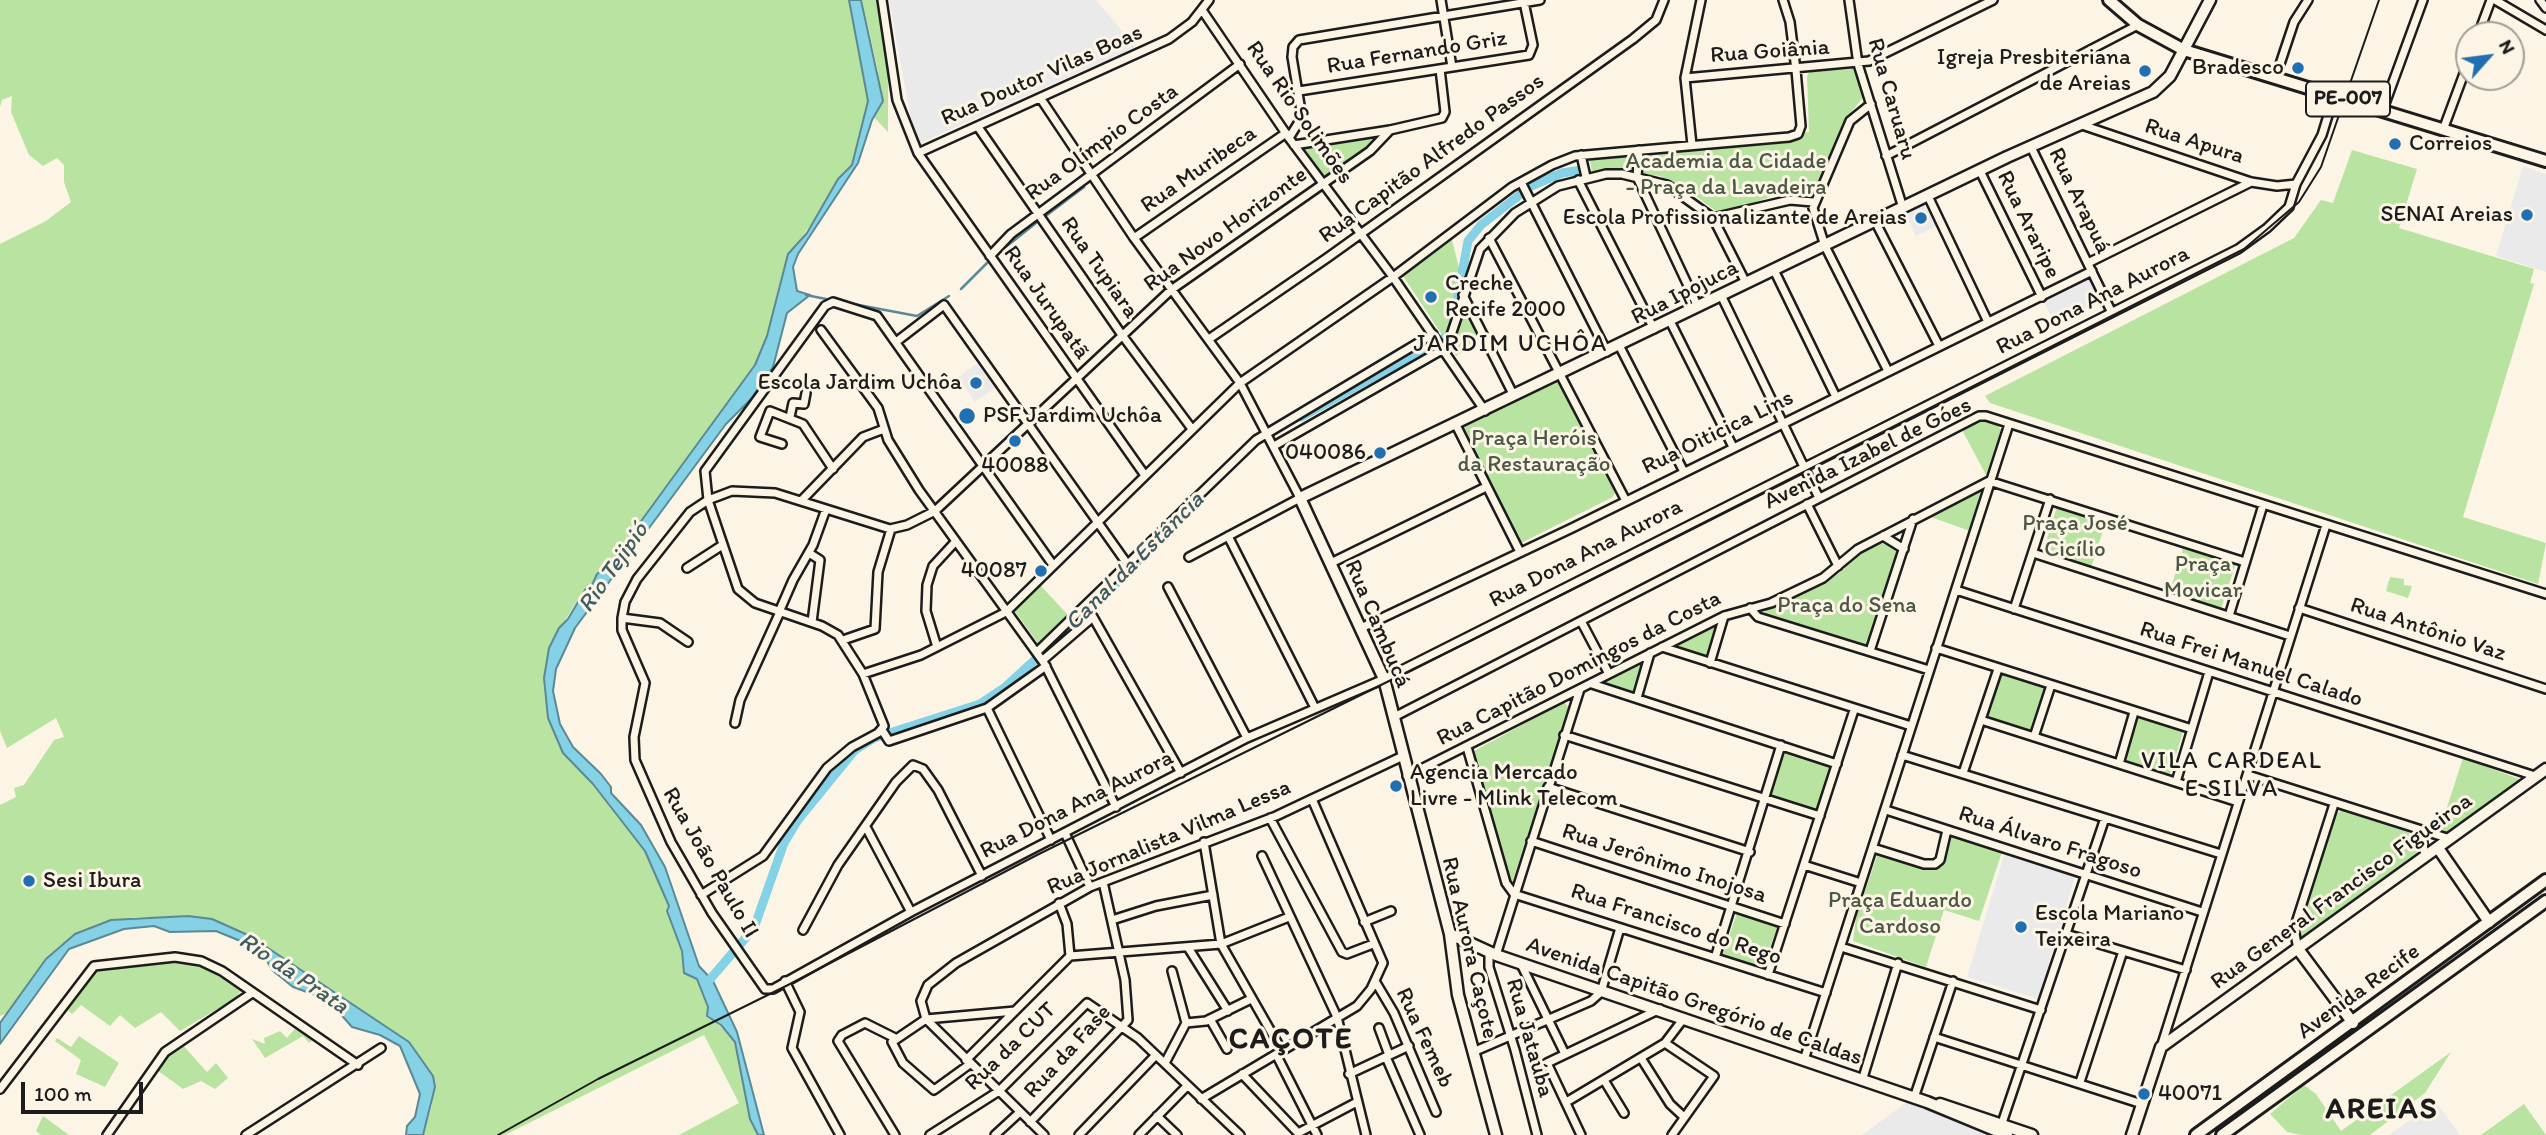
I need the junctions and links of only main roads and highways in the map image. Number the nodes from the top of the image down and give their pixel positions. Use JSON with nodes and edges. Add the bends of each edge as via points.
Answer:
{"nodes":[{"id":1,"x":2109,"y":0,"type":"edge"},
{"id":2,"x":2210,"y":0,"type":"edge"},
{"id":3,"x":2184,"y":50,"type":"junction"},
{"id":4,"x":2546,"y":161,"type":"edge"},
{"id":5,"x":1300,"y":499,"type":"joint"},
{"id":6,"x":2546,"y":769,"type":"edge"},
{"id":7,"x":1406,"y":773,"type":"joint"},
{"id":8,"x":2438,"y":848,"type":"junction"},
{"id":9,"x":2546,"y":880,"type":"edge"},
{"id":10,"x":2546,"y":901,"type":"edge"},
{"id":11,"x":2489,"y":922,"type":"junction"},
{"id":12,"x":1450,"y":934,"type":"junction"},
{"id":13,"x":2298,"y":949,"type":"junction"},
{"id":14,"x":2353,"y":1023,"type":"junction"},
{"id":15,"x":2002,"y":1132,"type":"edge"},
{"id":16,"x":1496,"y":1135,"type":"edge"},
{"id":17,"x":2032,"y":1135,"type":"edge"},
{"id":18,"x":2132,"y":1135,"type":"edge"},
{"id":19,"x":2196,"y":1135,"type":"edge"},
{"id":20,"x":2222,"y":1135,"type":"edge"}],
"edges":[{"from":1,"to":3,"type":"main road","number":"PE-007","via":[[2138,25]]},
{"from":2,"to":3,"type":"main road","name":"Rua Ipojuca"},
{"from":3,"to":4,"type":"main road","number":"PE-007"},
{"from":3,"to":5,"type":"main road","name":"Rua Ipojuca","via":[[2161,87]]},
{"from":5,"to":7,"type":"main road","name":"Rua Cambucá","via":[[1384,680]]},
{"from":6,"to":8,"type":"main road","name":"Rua General Francisco Figueiroa"},
{"from":7,"to":12,"type":"main road","name":"Rua Aurora Caçote"},
{"from":8,"to":11,"type":"main road"},
{"from":8,"to":13,"type":"main road","name":"Rua General Francisco Figueiroa"},
{"from":9,"to":11,"type":"main road","name":"Avenida Recife"},
{"from":10,"to":20,"type":"main road","name":"Avenida Recife"},
{"from":11,"to":14,"type":"main road","name":"Avenida Recife"},
{"from":12,"to":15,"type":"main road","name":"Avenida Capitão Gregório de Caldas","via":[[1601,992],[1914,1098],[1944,1104]]},
{"from":12,"to":16,"type":"main road","name":"Rua Aurora Caçote","via":[[1454,976]]},
{"from":13,"to":14,"type":"main road"},
{"from":13,"to":18,"type":"main road","name":"Rua General Francisco Figueiroa","via":[[2161,1047]]},
{"from":14,"to":19,"type":"main road","name":"Avenida Recife"},
{"from":15,"to":17,"type":"main road","name":"Avenida Capitão Gregório de Caldas"}]}
